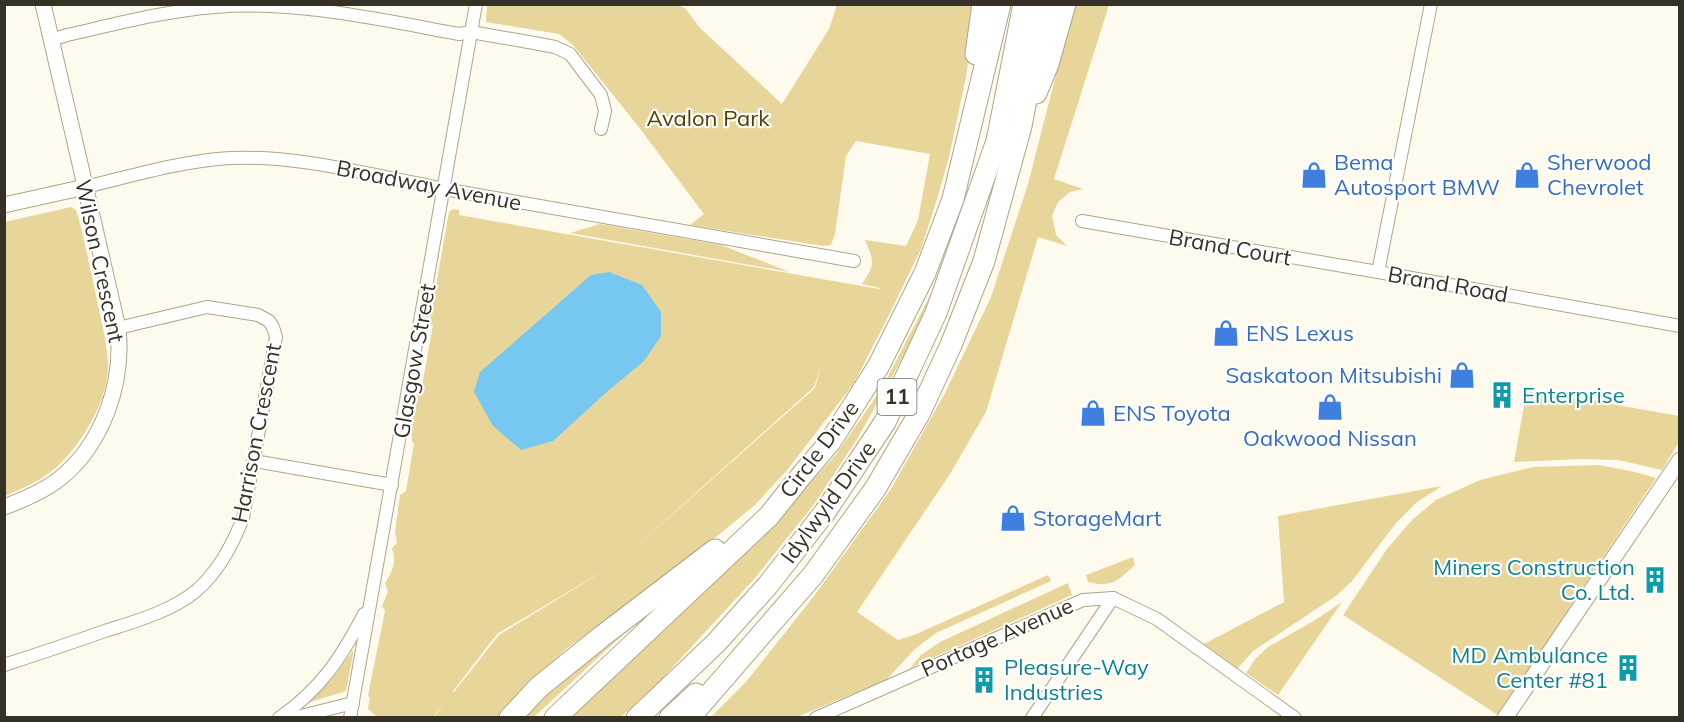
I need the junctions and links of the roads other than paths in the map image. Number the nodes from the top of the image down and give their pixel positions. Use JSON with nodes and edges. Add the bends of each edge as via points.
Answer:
{"nodes":[{"id":1,"x":43,"y":4,"type":"edge"},
{"id":2,"x":476,"y":4,"type":"edge"},
{"id":3,"x":983,"y":4,"type":"edge"},
{"id":4,"x":1000,"y":4,"type":"edge"},
{"id":5,"x":1024,"y":4,"type":"edge"},
{"id":6,"x":1044,"y":4,"type":"edge"},
{"id":7,"x":1065,"y":4,"type":"edge"},
{"id":8,"x":1431,"y":4,"type":"edge"},
{"id":9,"x":471,"y":32,"type":"junction"},
{"id":10,"x":51,"y":40,"type":"junction"},
{"id":11,"x":1021,"y":126,"type":"junction"},
{"id":12,"x":602,"y":129,"type":"dead end"},
{"id":13,"x":963,"y":156,"type":"junction"},
{"id":14,"x":85,"y":187,"type":"junction"},
{"id":15,"x":444,"y":189,"type":"junction"},
{"id":16,"x":4,"y":205,"type":"edge"},
{"id":17,"x":1082,"y":221,"type":"dead end"},
{"id":18,"x":854,"y":261,"type":"dead end"},
{"id":19,"x":1378,"y":272,"type":"junction"},
{"id":20,"x":1680,"y":326,"type":"edge"},
{"id":21,"x":118,"y":328,"type":"junction"},
{"id":22,"x":1680,"y":460,"type":"edge"},
{"id":23,"x":254,"y":461,"type":"junction"},
{"id":24,"x":801,"y":476,"type":"junction"},
{"id":25,"x":392,"y":484,"type":"junction"},
{"id":26,"x":4,"y":507,"type":"edge"},
{"id":27,"x":1113,"y":598,"type":"junction"},
{"id":28,"x":370,"y":602,"type":"junction"},
{"id":29,"x":755,"y":642,"type":"junction"},
{"id":30,"x":4,"y":665,"type":"edge"},
{"id":31,"x":353,"y":703,"type":"junction"},
{"id":32,"x":279,"y":717,"type":"edge"},
{"id":33,"x":292,"y":717,"type":"edge"},
{"id":34,"x":350,"y":717,"type":"edge"},
{"id":35,"x":510,"y":717,"type":"edge"},
{"id":36,"x":555,"y":717,"type":"edge"},
{"id":37,"x":637,"y":717,"type":"edge"},
{"id":38,"x":670,"y":717,"type":"edge"},
{"id":39,"x":689,"y":717,"type":"edge"},
{"id":40,"x":816,"y":717,"type":"edge"},
{"id":41,"x":1032,"y":717,"type":"edge"},
{"id":42,"x":1295,"y":717,"type":"edge"},
{"id":43,"x":1505,"y":717,"type":"edge"}],
"edges":[{"from":1,"to":10,"type":"street","name":"Wilson Crescent"},
{"from":2,"to":9,"type":"street","name":"Glasgow Street"},
{"from":3,"to":13,"type":"highway"},
{"from":4,"to":13,"type":"highway","name":"Circle Drive","number":"11"},
{"from":5,"to":37,"type":"highway","name":"Idylwyld Drive","number":"11","via":[[997,141],[936,314],[885,422],[825,512],[768,585],[716,643]]},
{"from":6,"to":11,"type":"highway","number":"11"},
{"from":7,"to":11,"type":"highway","via":[[1048,64]]},
{"from":8,"to":19,"type":"street","name":"Brand Road"},
{"from":9,"to":10,"type":"street","via":[[313,10],[244,6],[171,12]]},
{"from":9,"to":12,"type":"street","via":[[555,47],[570,54],[602,95]]},
{"from":9,"to":15,"type":"street","name":"Glasgow Street"},
{"from":10,"to":14,"type":"street","name":"Wilson Crescent"},
{"from":11,"to":29,"type":"highway","number":"11","via":[[984,261],[919,414],[875,489],[813,575]]},
{"from":13,"to":24,"type":"highway","name":"Circle Drive","number":"11","via":[[925,273],[878,367],[830,442]]},
{"from":14,"to":15,"type":"street","name":"Broadway Avenue","via":[[184,164],[230,158],[304,162]]},
{"from":14,"to":16,"type":"street","name":"Broadway Avenue"},
{"from":14,"to":21,"type":"street","name":"Wilson Crescent"},
{"from":15,"to":18,"type":"street","name":"Broadway Avenue"},
{"from":15,"to":25,"type":"street","name":"Glasgow Street"},
{"from":17,"to":19,"type":"street","name":"Brand Court"},
{"from":19,"to":20,"type":"street","name":"Brand Road"},
{"from":21,"to":23,"type":"street","name":"Harrison Crescent","via":[[207,307],[258,315],[269,321],[276,338]]},
{"from":21,"to":26,"type":"street","name":"Wilson Crescent","via":[[115,384],[107,414],[93,439],[78,461],[59,478]]},
{"from":22,"to":43,"type":"street"},
{"from":23,"to":25,"type":"street"},
{"from":23,"to":30,"type":"street","name":"Harrison Crescent","via":[[243,518],[234,540],[197,590],[149,616]]},
{"from":24,"to":35,"type":"highway","via":[[787,482],[712,552],[539,687]]},
{"from":24,"to":36,"type":"highway","name":"Circle Drive","number":"11","via":[[769,516]]},
{"from":25,"to":28,"type":"street","name":"Glasgow Street"},
{"from":27,"to":40,"type":"street","name":"Portage Avenue","via":[[1083,600]]},
{"from":27,"to":41,"type":"street"},
{"from":27,"to":42,"type":"street","name":"Portage Avenue","via":[[1157,619]]},
{"from":28,"to":31,"type":"street","name":"Glasgow Street"},
{"from":28,"to":32,"type":"street","via":[[346,650],[324,679]]},
{"from":29,"to":38,"type":"highway","number":"11"},
{"from":29,"to":39,"type":"highway","number":"11"},
{"from":31,"to":33,"type":"street"},
{"from":31,"to":34,"type":"street","name":"Glasgow Street"}]}
